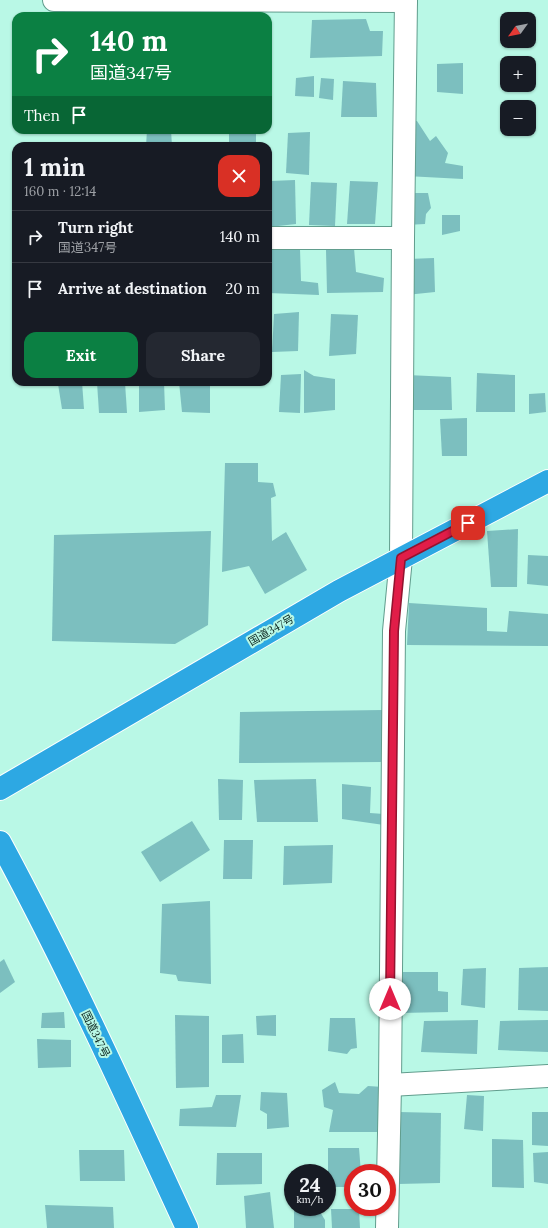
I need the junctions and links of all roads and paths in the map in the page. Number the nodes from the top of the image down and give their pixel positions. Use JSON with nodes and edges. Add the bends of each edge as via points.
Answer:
{"nodes":[{"id":1,"x":54,"y":0,"type":"edge"},
{"id":2,"x":406,"y":1,"type":"edge"},
{"id":3,"x":272,"y":238,"type":"edge"},
{"id":4,"x":403,"y":238,"type":"junction"},
{"id":5,"x":548,"y":481,"type":"edge"},
{"id":6,"x":401,"y":558,"type":"junction"},
{"id":7,"x":0,"y":789,"type":"edge"},
{"id":8,"x":0,"y":842,"type":"edge"},
{"id":9,"x":548,"y":1076,"type":"edge"},
{"id":10,"x":390,"y":1085,"type":"junction"},
{"id":11,"x":187,"y":1228,"type":"edge"},
{"id":12,"x":387,"y":1228,"type":"edge"}],
"edges":[{"from":1,"to":2,"type":"street"},
{"from":2,"to":4,"type":"street"},
{"from":3,"to":4,"type":"street"},
{"from":4,"to":6,"type":"street"},
{"from":5,"to":6,"type":"highway","name":"国道347号"},
{"from":6,"to":7,"type":"highway","name":"国道347号","via":[[339,591]]},
{"from":6,"to":10,"type":"street","via":[[394,631]]},
{"from":8,"to":11,"type":"highway","name":"国道347号","via":[[39,915]]},
{"from":9,"to":10,"type":"street"},
{"from":10,"to":12,"type":"street"}]}
